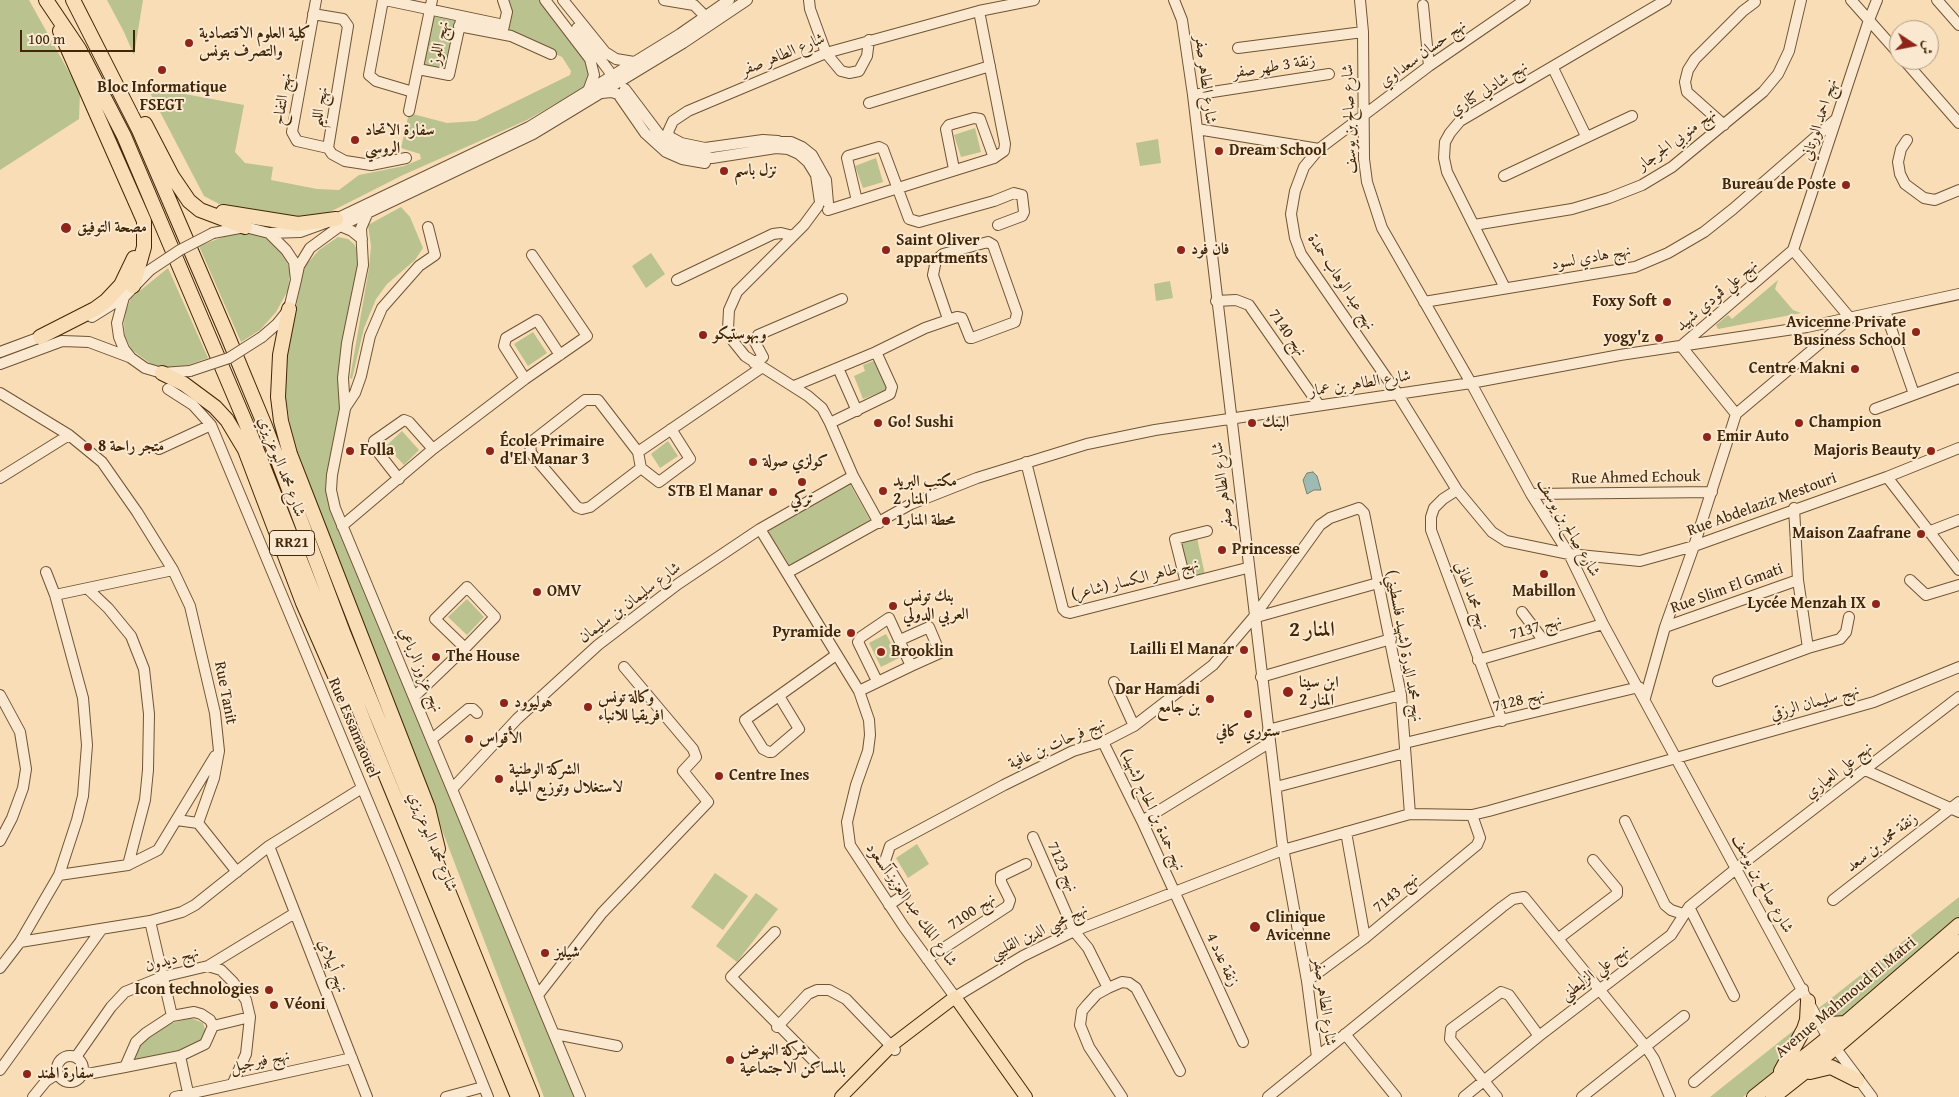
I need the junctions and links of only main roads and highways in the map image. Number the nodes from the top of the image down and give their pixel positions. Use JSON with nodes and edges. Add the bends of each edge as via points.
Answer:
{"nodes":[{"id":1,"x":75,"y":3,"type":"edge"},
{"id":2,"x":48,"y":5,"type":"edge"},
{"id":3,"x":177,"y":184,"type":"junction"},
{"id":4,"x":138,"y":206,"type":"junction"},
{"id":5,"x":338,"y":223,"type":"road end"},
{"id":6,"x":245,"y":227,"type":"road end"},
{"id":7,"x":133,"y":286,"type":"road end"},
{"id":8,"x":288,"y":309,"type":"road end"},
{"id":9,"x":40,"y":337,"type":"road end"},
{"id":10,"x":162,"y":373,"type":"road end"},
{"id":11,"x":368,"y":732,"type":"junction"},
{"id":12,"x":439,"y":867,"type":"junction"},
{"id":13,"x":1959,"y":925,"type":"edge"},
{"id":14,"x":1959,"y":942,"type":"edge"},
{"id":15,"x":1805,"y":995,"type":"road end"},
{"id":16,"x":955,"y":997,"type":"joint"},
{"id":17,"x":1819,"y":1020,"type":"road end"},
{"id":18,"x":1845,"y":1022,"type":"junction"},
{"id":19,"x":1832,"y":1043,"type":"junction"},
{"id":20,"x":894,"y":1047,"type":"junction"},
{"id":21,"x":1802,"y":1074,"type":"junction"},
{"id":22,"x":1858,"y":1080,"type":"road end"},
{"id":23,"x":1772,"y":1083,"type":"junction"},
{"id":24,"x":518,"y":1097,"type":"edge"},
{"id":25,"x":532,"y":1097,"type":"edge"},
{"id":26,"x":841,"y":1097,"type":"edge"},
{"id":27,"x":849,"y":1097,"type":"edge"},
{"id":28,"x":1026,"y":1097,"type":"edge"},
{"id":29,"x":1754,"y":1097,"type":"edge"},
{"id":30,"x":1773,"y":1097,"type":"edge"}],
"edges":[{"from":1,"to":3,"type":"highway","via":[[110,60]]},
{"from":1,"to":12,"type":"highway","name":"شارع محمد البوعزيزي","number":"RR21","via":[[138,130],[226,332]]},
{"from":2,"to":4,"type":"highway"},
{"from":2,"to":11,"type":"highway","name":"شارع محمد البوعزيزي","number":"RR21","via":[[79,49],[124,136],[250,433]]},
{"from":3,"to":5,"type":"highway","via":[[196,200],[222,212],[298,224]]},
{"from":3,"to":6,"type":"highway","via":[[200,210]]},
{"from":4,"to":7,"type":"highway","via":[[145,235]]},
{"from":4,"to":9,"type":"highway","via":[[136,255],[121,284],[95,309]]},
{"from":8,"to":12,"type":"highway","via":[[280,354],[278,390],[281,421],[290,454],[428,808],[436,837]]},
{"from":10,"to":11,"type":"highway","via":[[184,384],[215,407],[245,450],[310,620],[348,706]]},
{"from":11,"to":24,"type":"highway","name":"شارع محمد البوعزيزي","number":"RR21"},
{"from":12,"to":25,"type":"highway","name":"شارع محمد البوعزيزي","number":"RR21"},
{"from":13,"to":18,"type":"highway","name":"Avenue Mahmoud El Matri"},
{"from":14,"to":19,"type":"highway","name":"Avenue Mahmoud El Matri","via":[[1876,1014]]},
{"from":15,"to":23,"type":"highway","via":[[1807,1020],[1804,1029],[1791,1056]]},
{"from":16,"to":20,"type":"main road","name":"نهج محيي الدين القليبي"},
{"from":16,"to":28,"type":"main road","name":"شارع الملك عبد العزيز آلسعود"},
{"from":17,"to":18,"type":"highway","via":[[1830,1024]]},
{"from":18,"to":19,"type":"highway","name":"Avenue Mahmoud El Matri"},
{"from":19,"to":21,"type":"highway","name":"Avenue Mahmoud El Matri"},
{"from":19,"to":23,"type":"highway","name":"Avenue Mahmoud El Matri"},
{"from":20,"to":26,"type":"main road","name":"نهج محيي الدين القليبي"},
{"from":20,"to":27,"type":"main road","name":"نهج محيي الدين القليبي"},
{"from":21,"to":22,"type":"highway","via":[[1832,1067]]},
{"from":21,"to":30,"type":"highway","name":"Avenue Mahmoud El Matri"},
{"from":23,"to":29,"type":"highway","name":"Avenue Mahmoud El Matri"}]}
